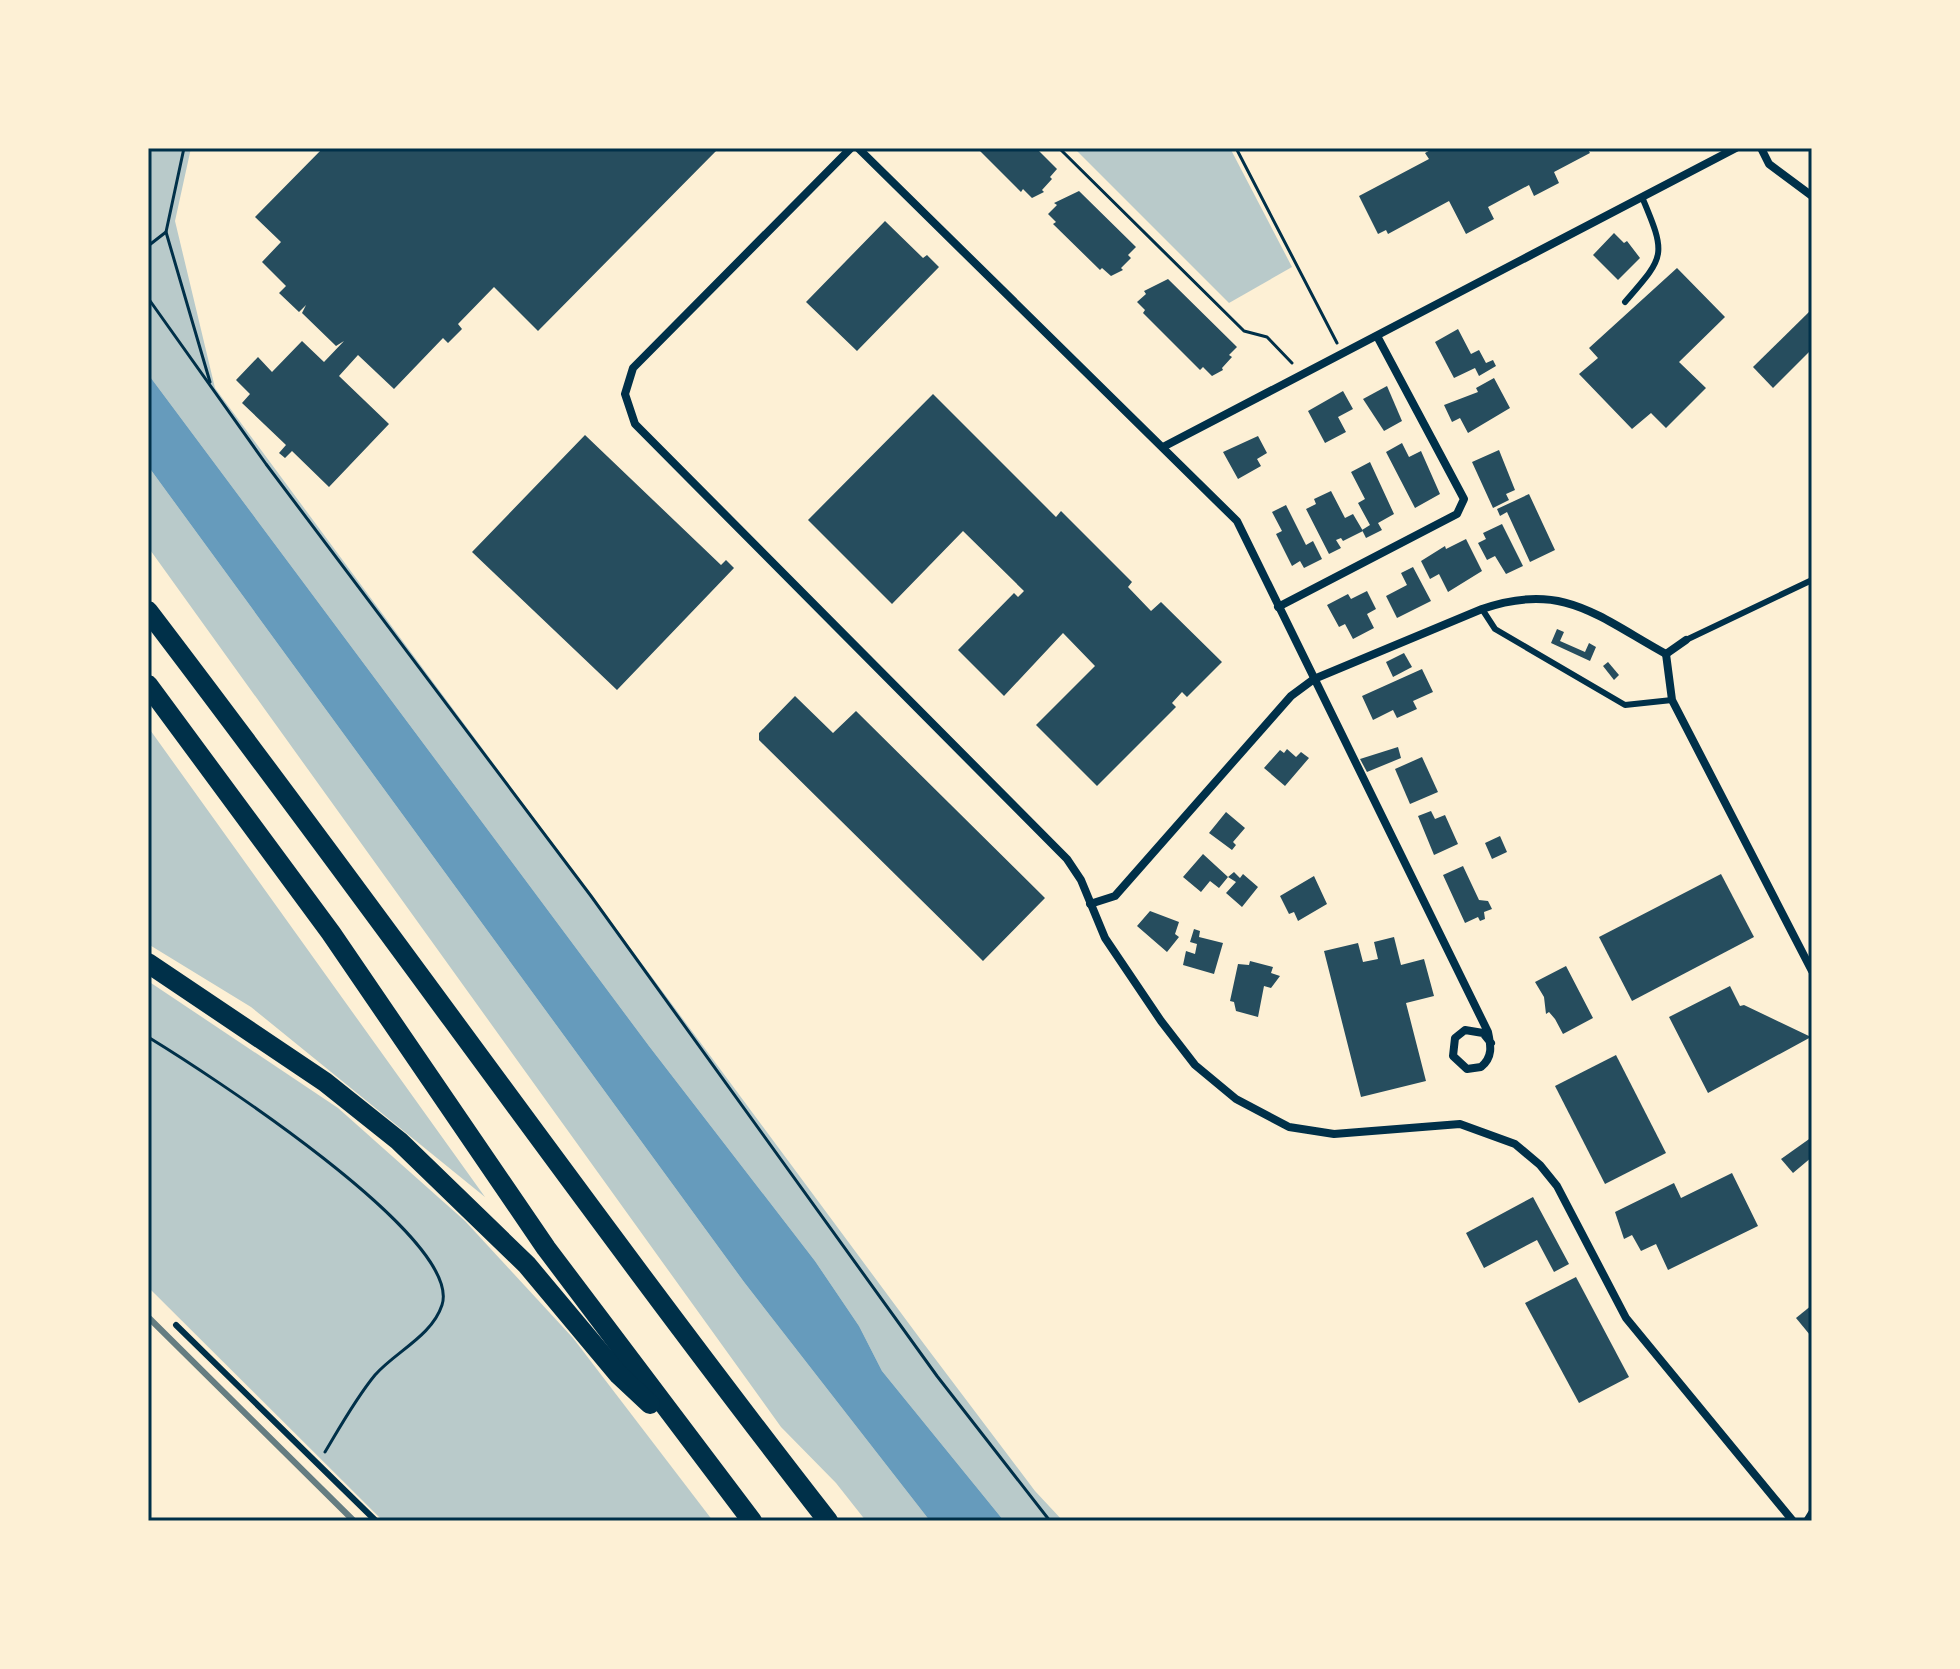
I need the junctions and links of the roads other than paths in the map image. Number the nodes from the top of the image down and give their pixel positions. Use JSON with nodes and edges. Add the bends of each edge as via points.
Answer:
{"nodes":[{"id":1,"x":851,"y":148,"type":"edge"},
{"id":2,"x":858,"y":148,"type":"edge"},
{"id":3,"x":1736,"y":148,"type":"edge"},
{"id":4,"x":1761,"y":148,"type":"edge"},
{"id":5,"x":1812,"y":196,"type":"edge"},
{"id":6,"x":1642,"y":197,"type":"junction"},
{"id":7,"x":1625,"y":302,"type":"dead end"},
{"id":8,"x":1377,"y":336,"type":"junction"},
{"id":9,"x":1163,"y":447,"type":"junction"},
{"id":10,"x":1812,"y":580,"type":"edge"},
{"id":11,"x":1278,"y":607,"type":"junction"},
{"id":12,"x":1482,"y":609,"type":"junction"},
{"id":13,"x":148,"y":611,"type":"edge"},
{"id":14,"x":1686,"y":640,"type":"joint"},
{"id":15,"x":1666,"y":654,"type":"junction"},
{"id":16,"x":1314,"y":679,"type":"junction"},
{"id":17,"x":148,"y":685,"type":"edge"},
{"id":18,"x":1672,"y":700,"type":"junction"},
{"id":19,"x":1090,"y":904,"type":"junction"},
{"id":20,"x":148,"y":963,"type":"edge"},
{"id":21,"x":1812,"y":971,"type":"edge"},
{"id":22,"x":1491,"y":1043,"type":"junction"},
{"id":23,"x":176,"y":1325,"type":"dead end"},
{"id":24,"x":688,"y":1440,"type":"junction"},
{"id":25,"x":1812,"y":1513,"type":"edge"},
{"id":26,"x":376,"y":1521,"type":"edge"},
{"id":27,"x":752,"y":1521,"type":"edge"},
{"id":28,"x":828,"y":1521,"type":"edge"},
{"id":29,"x":1793,"y":1521,"type":"edge"},
{"id":30,"x":1807,"y":1521,"type":"edge"}],
"edges":[{"from":1,"to":19,"type":"street","via":[[633,368],[625,394],[635,424],[1067,859]]},
{"from":2,"to":9,"type":"street"},
{"from":3,"to":6,"type":"street"},
{"from":4,"to":5,"type":"street","via":[[1769,164]]},
{"from":6,"to":7,"type":"lane","via":[[1660,254],[1657,265]]},
{"from":6,"to":8,"type":"street"},
{"from":8,"to":9,"type":"street"},
{"from":8,"to":11,"type":"street","via":[[1464,499],[1457,514]]},
{"from":9,"to":11,"type":"street","via":[[1237,521]]},
{"from":10,"to":14,"type":"lane"},
{"from":11,"to":16,"type":"street"},
{"from":12,"to":15,"type":"street","via":[[1509,600],[1556,598]]},
{"from":12,"to":16,"type":"street"},
{"from":12,"to":18,"type":"lane","via":[[1495,629],[1625,705]]},
{"from":13,"to":28,"type":"highway","via":[[599,1222]]},
{"from":14,"to":15,"type":"street"},
{"from":15,"to":18,"type":"street"},
{"from":16,"to":19,"type":"street","via":[[1291,696],[1115,896]]},
{"from":16,"to":22,"type":"street"},
{"from":17,"to":24,"type":"highway","via":[[331,933],[546,1248]]},
{"from":18,"to":21,"type":"street"},
{"from":19,"to":29,"type":"street","via":[[1105,938],[1161,1021],[1195,1065],[1236,1099],[1289,1127],[1334,1134],[1460,1124],[1515,1144],[1540,1165],[1557,1186],[1626,1318]]},
{"from":20,"to":24,"type":"highway","via":[[325,1082],[399,1141],[517,1254],[619,1375]]},
{"from":22,"to":22,"type":"street","via":[[1490,1057],[1481,1067],[1467,1069],[1453,1056],[1455,1038],[1465,1030],[1483,1033]]},
{"from":23,"to":26,"type":"lane"},
{"from":24,"to":27,"type":"highway"},
{"from":25,"to":30,"type":"street"}]}
